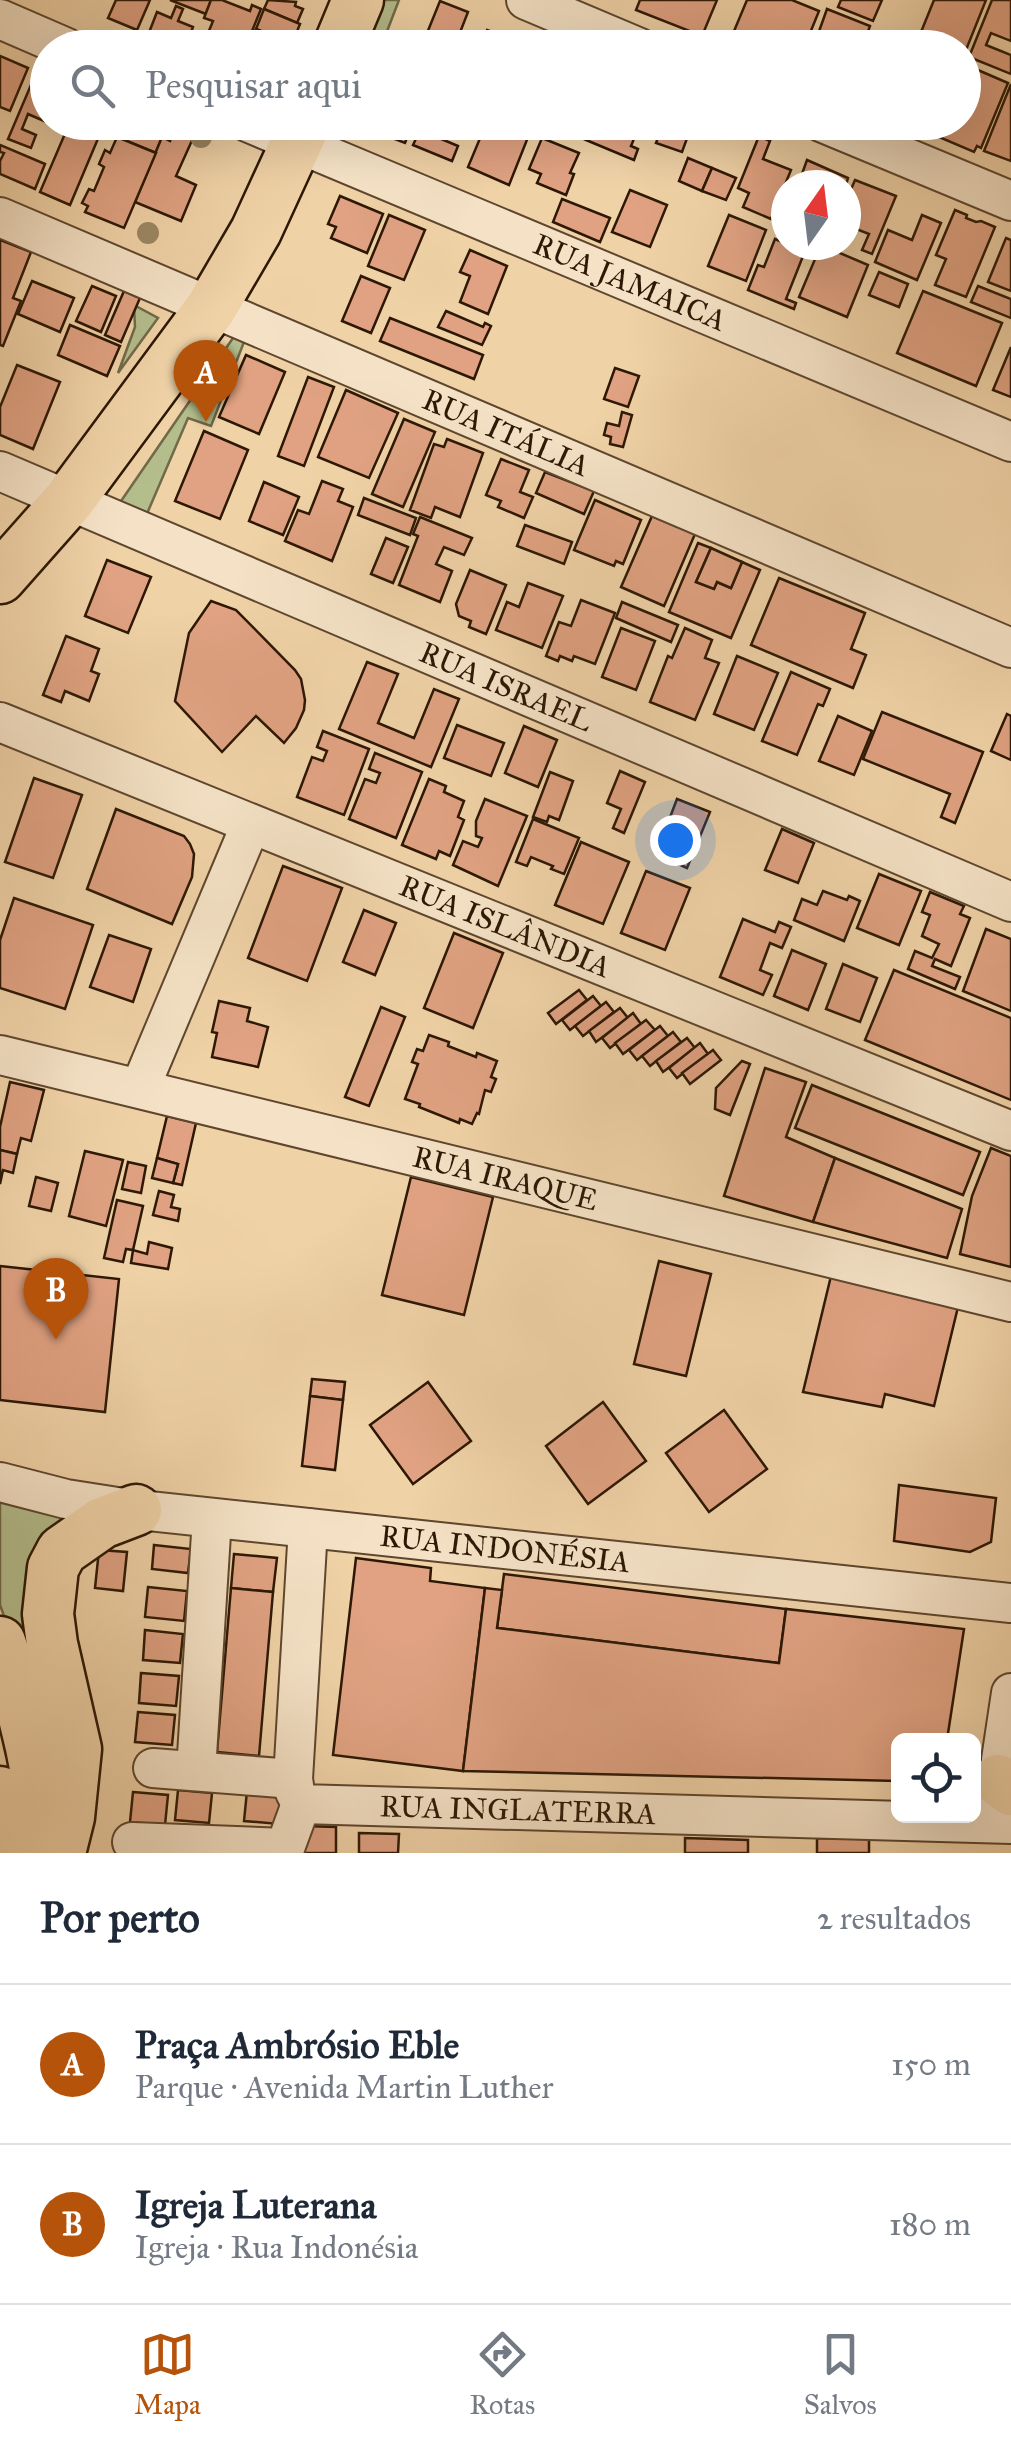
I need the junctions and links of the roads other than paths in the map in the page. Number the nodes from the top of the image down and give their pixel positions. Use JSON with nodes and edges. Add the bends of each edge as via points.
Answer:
{"nodes":[{"id":1,"x":358,"y":0,"type":"edge"},
{"id":2,"x":526,"y":0,"type":"edge"},
{"id":3,"x":0,"y":19,"type":"edge"},
{"id":4,"x":346,"y":30,"type":"edge"},
{"id":5,"x":597,"y":30,"type":"edge"},
{"id":6,"x":30,"y":32,"type":"edge"},
{"id":7,"x":299,"y":140,"type":"edge"},
{"id":8,"x":318,"y":140,"type":"edge"},
{"id":9,"x":864,"y":140,"type":"edge"},
{"id":10,"x":1011,"y":202,"type":"edge"},
{"id":11,"x":0,"y":218,"type":"edge"},
{"id":12,"x":212,"y":308,"type":"junction"},
{"id":13,"x":1011,"y":442,"type":"edge"},
{"id":14,"x":0,"y":471,"type":"edge"},
{"id":15,"x":69,"y":500,"type":"junction"},
{"id":16,"x":0,"y":578,"type":"edge"},
{"id":17,"x":1011,"y":648,"type":"edge"},
{"id":18,"x":0,"y":722,"type":"edge"},
{"id":19,"x":251,"y":824,"type":"junction"},
{"id":20,"x":1011,"y":902,"type":"edge"},
{"id":21,"x":0,"y":1055,"type":"edge"},
{"id":22,"x":140,"y":1088,"type":"junction"},
{"id":23,"x":1011,"y":1130,"type":"edge"},
{"id":24,"x":1011,"y":1302,"type":"edge"},
{"id":25,"x":0,"y":1482,"type":"edge"},
{"id":26,"x":122,"y":1508,"type":"junction"},
{"id":27,"x":212,"y":1518,"type":"junction"},
{"id":28,"x":308,"y":1528,"type":"junction"},
{"id":29,"x":1011,"y":1602,"type":"edge"},
{"id":30,"x":0,"y":1642,"type":"edge"},
{"id":31,"x":1011,"y":1692,"type":"edge"},
{"id":32,"x":153,"y":1768,"type":"dead end"},
{"id":33,"x":196,"y":1771,"type":"junction"},
{"id":34,"x":0,"y":1792,"type":"edge"},
{"id":35,"x":297,"y":1792,"type":"junction"},
{"id":36,"x":1007,"y":1798,"type":"edge"},
{"id":37,"x":132,"y":1842,"type":"dead end"},
{"id":38,"x":27,"y":1853,"type":"edge"},
{"id":39,"x":46,"y":1853,"type":"edge"},
{"id":40,"x":60,"y":1853,"type":"edge"}],
"edges":[{"from":1,"to":4,"type":"main road"},
{"from":2,"to":5,"type":"street"},
{"from":3,"to":6,"type":"street"},
{"from":7,"to":12,"type":"main road"},
{"from":8,"to":13,"type":"street","name":"RUA JAMAICA"},
{"from":9,"to":10,"type":"street"},
{"from":11,"to":12,"type":"street","name":"RUA ITÁLIA"},
{"from":12,"to":15,"type":"main road"},
{"from":12,"to":17,"type":"street","name":"RUA ITÁLIA"},
{"from":14,"to":15,"type":"street","name":"RUA ISRAEL"},
{"from":15,"to":16,"type":"main road"},
{"from":15,"to":20,"type":"street","name":"RUA ISRAEL"},
{"from":18,"to":19,"type":"street","name":"RUA ISLÂNDIA"},
{"from":19,"to":22,"type":"street"},
{"from":19,"to":23,"type":"street","name":"RUA ISLÂNDIA"},
{"from":21,"to":22,"type":"street","name":"RUA IRAQUE"},
{"from":22,"to":24,"type":"street","name":"RUA IRAQUE"},
{"from":25,"to":26,"type":"street","name":"RUA INDONÉSIA"},
{"from":26,"to":27,"type":"street","name":"RUA INDONÉSIA"},
{"from":26,"to":40,"type":"main road","via":[[62,1550],[53,1568],[48,1614],[76,1749]]},
{"from":27,"to":28,"type":"street","name":"RUA INDONÉSIA"},
{"from":27,"to":33,"type":"street"},
{"from":28,"to":29,"type":"street","name":"RUA INDONÉSIA"},
{"from":28,"to":35,"type":"street"},
{"from":30,"to":39,"type":"main road","via":[[22,1709]]},
{"from":31,"to":36,"type":"street"},
{"from":32,"to":33,"type":"street","name":"RUA INGLATERRA"},
{"from":33,"to":35,"type":"street","name":"RUA INGLATERRA"},
{"from":34,"to":38,"type":"main road"},
{"from":35,"to":36,"type":"street","name":"RUA INGLATERRA","via":[[965,1822],[991,1796]]},
{"from":35,"to":37,"type":"street","via":[[285,1848]]}]}
